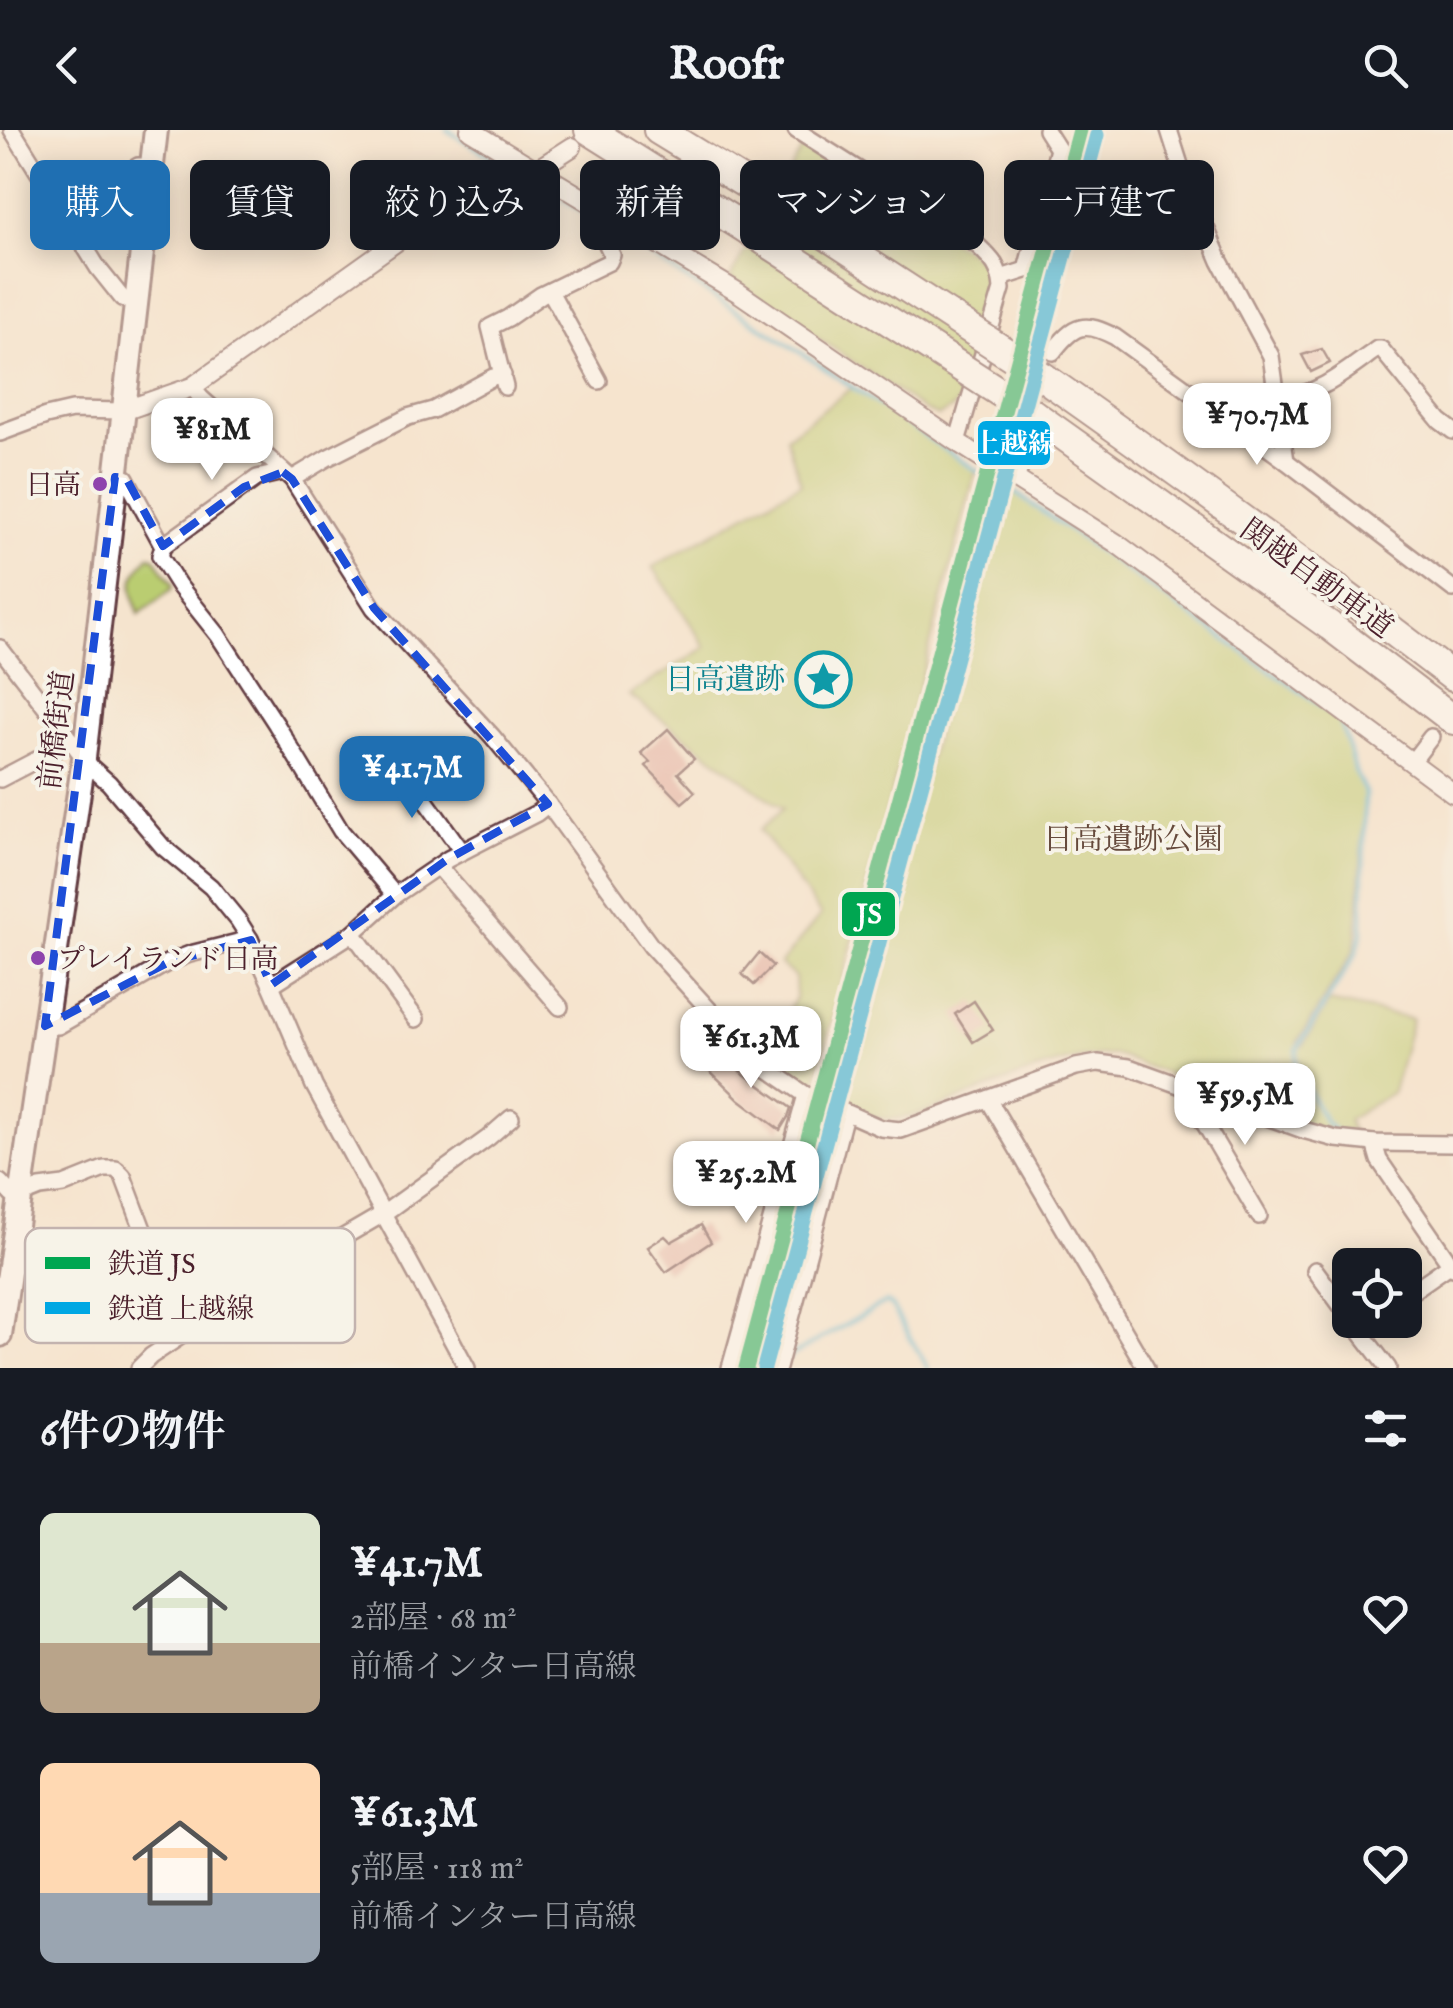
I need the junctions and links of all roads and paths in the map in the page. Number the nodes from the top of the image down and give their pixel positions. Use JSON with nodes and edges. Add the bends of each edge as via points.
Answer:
{"nodes":[{"id":1,"x":12,"y":130,"type":"edge"},
{"id":2,"x":156,"y":130,"type":"edge"},
{"id":3,"x":470,"y":130,"type":"edge"},
{"id":4,"x":658,"y":130,"type":"edge"},
{"id":5,"x":796,"y":130,"type":"edge"},
{"id":6,"x":1046,"y":130,"type":"edge"},
{"id":7,"x":1169,"y":130,"type":"edge"},
{"id":8,"x":580,"y":139,"type":"edge"},
{"id":9,"x":31,"y":160,"type":"edge"},
{"id":10,"x":153,"y":160,"type":"edge"},
{"id":11,"x":519,"y":160,"type":"edge"},
{"id":12,"x":550,"y":160,"type":"edge"},
{"id":13,"x":87,"y":250,"type":"edge"},
{"id":14,"x":142,"y":250,"type":"edge"},
{"id":15,"x":384,"y":250,"type":"edge"},
{"id":16,"x":610,"y":250,"type":"edge"},
{"id":17,"x":666,"y":250,"type":"edge"},
{"id":18,"x":1001,"y":278,"type":"junction"},
{"id":19,"x":550,"y":290,"type":"junction"},
{"id":20,"x":136,"y":304,"type":"junction"},
{"id":21,"x":1047,"y":364,"type":"junction"},
{"id":22,"x":600,"y":382,"type":"dead end"},
{"id":23,"x":192,"y":386,"type":"junction"},
{"id":24,"x":1278,"y":400,"type":"junction"},
{"id":25,"x":123,"y":412,"type":"junction"},
{"id":26,"x":1031,"y":424,"type":"junction"},
{"id":27,"x":1453,"y":431,"type":"edge"},
{"id":28,"x":0,"y":433,"type":"edge"},
{"id":29,"x":957,"y":442,"type":"junction"},
{"id":30,"x":1286,"y":461,"type":"junction"},
{"id":31,"x":288,"y":475,"type":"junction"},
{"id":32,"x":115,"y":477,"type":"junction"},
{"id":33,"x":1016,"y":480,"type":"junction"},
{"id":34,"x":163,"y":546,"type":"junction"},
{"id":35,"x":1453,"y":589,"type":"edge"},
{"id":36,"x":0,"y":648,"type":"edge"},
{"id":37,"x":1453,"y":677,"type":"edge"},
{"id":38,"x":1442,"y":728,"type":"edge"},
{"id":39,"x":77,"y":749,"type":"junction"},
{"id":40,"x":1412,"y":762,"type":"junction"},
{"id":41,"x":400,"y":765,"type":"dead end"},
{"id":42,"x":0,"y":779,"type":"edge"},
{"id":43,"x":1453,"y":794,"type":"edge"},
{"id":44,"x":548,"y":804,"type":"junction"},
{"id":45,"x":461,"y":850,"type":"junction"},
{"id":46,"x":438,"y":866,"type":"junction"},
{"id":47,"x":395,"y":895,"type":"junction"},
{"id":48,"x":352,"y":933,"type":"junction"},
{"id":49,"x":250,"y":939,"type":"junction"},
{"id":50,"x":271,"y":985,"type":"junction"},
{"id":51,"x":560,"y":1006,"type":"dead end"},
{"id":52,"x":416,"y":1019,"type":"dead end"},
{"id":53,"x":45,"y":1026,"type":"junction"},
{"id":54,"x":1189,"y":1088,"type":"junction"},
{"id":55,"x":806,"y":1095,"type":"junction"},
{"id":56,"x":988,"y":1099,"type":"junction"},
{"id":57,"x":845,"y":1114,"type":"junction"},
{"id":58,"x":511,"y":1118,"type":"dead end"},
{"id":59,"x":1374,"y":1142,"type":"junction"},
{"id":60,"x":1453,"y":1144,"type":"edge"},
{"id":61,"x":0,"y":1182,"type":"edge"},
{"id":62,"x":20,"y":1196,"type":"junction"},
{"id":63,"x":383,"y":1214,"type":"junction"},
{"id":64,"x":1259,"y":1216,"type":"dead end"},
{"id":65,"x":142,"y":1228,"type":"edge"},
{"id":66,"x":355,"y":1230,"type":"edge"},
{"id":67,"x":1452,"y":1266,"type":"edge"},
{"id":68,"x":1315,"y":1270,"type":"dead end"},
{"id":69,"x":1422,"y":1285,"type":"edge"},
{"id":70,"x":1332,"y":1291,"type":"edge"},
{"id":71,"x":0,"y":1334,"type":"edge"},
{"id":72,"x":1368,"y":1338,"type":"edge"},
{"id":73,"x":170,"y":1343,"type":"edge"},
{"id":74,"x":465,"y":1367,"type":"edge"},
{"id":75,"x":139,"y":1368,"type":"edge"},
{"id":76,"x":730,"y":1368,"type":"edge"},
{"id":77,"x":778,"y":1368,"type":"edge"},
{"id":78,"x":1146,"y":1368,"type":"edge"},
{"id":79,"x":1388,"y":1368,"type":"edge"}],
"edges":[{"from":1,"to":9,"type":"street"},
{"from":2,"to":10,"type":"main road","name":"前橋街道"},
{"from":3,"to":11,"type":"street"},
{"from":4,"to":21,"type":"highway","name":"関越自動車道","bridge":true},
{"from":5,"to":18,"type":"street","via":[[977,245]]},
{"from":6,"to":18,"type":"street","via":[[1058,149],[1026,270]]},
{"from":7,"to":24,"type":"street","via":[[1220,261],[1271,356]]},
{"from":8,"to":12,"type":"street"},
{"from":8,"to":26,"type":"highway","name":"関越自動車道","bridge":true,"via":[[748,230]]},
{"from":13,"to":20,"type":"street","via":[[117,293]]},
{"from":14,"to":20,"type":"main road","name":"前橋街道"},
{"from":15,"to":23,"type":"street"},
{"from":16,"to":19,"type":"street","via":[[611,259]]},
{"from":17,"to":29,"type":"street"},
{"from":18,"to":29,"type":"street"},
{"from":19,"to":22,"type":"street"},
{"from":19,"to":31,"type":"street","via":[[490,327],[504,381],[493,377]]},
{"from":20,"to":25,"type":"main road","name":"前橋街道"},
{"from":21,"to":30,"type":"street","via":[[1073,331],[1095,327]]},
{"from":21,"to":37,"type":"highway","name":"関越自動車道"},
{"from":23,"to":25,"type":"street"},
{"from":23,"to":31,"type":"street"},
{"from":24,"to":27,"type":"street","via":[[1321,388],[1378,348]]},
{"from":24,"to":30,"type":"street"},
{"from":25,"to":28,"type":"street","via":[[72,410]]},
{"from":25,"to":32,"type":"main road","name":"前橋街道"},
{"from":26,"to":33,"type":"street"},
{"from":26,"to":38,"type":"highway","name":"関越自動車道","via":[[1330,626]]},
{"from":29,"to":33,"type":"street"},
{"from":30,"to":35,"type":"street"},
{"from":31,"to":34,"type":"street","via":[[257,478]]},
{"from":31,"to":44,"type":"street","via":[[374,608]]},
{"from":32,"to":34,"type":"street","via":[[126,478]]},
{"from":32,"to":39,"type":"main road","name":"前橋街道"},
{"from":33,"to":40,"type":"street","via":[[1116,543]]},
{"from":34,"to":47,"type":"street","via":[[160,556],[218,635],[341,832]]},
{"from":36,"to":39,"type":"street"},
{"from":38,"to":40,"type":"street"},
{"from":39,"to":42,"type":"street","via":[[63,746]]},
{"from":39,"to":49,"type":"street","via":[[164,847],[212,887]]},
{"from":39,"to":53,"type":"main road","name":"前橋街道"},
{"from":40,"to":43,"type":"street"},
{"from":41,"to":45,"type":"street"},
{"from":44,"to":45,"type":"street"},
{"from":44,"to":55,"type":"street","via":[[651,946],[755,1060]]},
{"from":45,"to":46,"type":"street"},
{"from":46,"to":47,"type":"street"},
{"from":46,"to":51,"type":"street"},
{"from":47,"to":48,"type":"street"},
{"from":48,"to":50,"type":"street"},
{"from":48,"to":52,"type":"street"},
{"from":49,"to":50,"type":"street"},
{"from":49,"to":53,"type":"street","via":[[169,962],[58,1026]]},
{"from":50,"to":63,"type":"street","via":[[314,1086]]},
{"from":53,"to":62,"type":"main road","name":"前橋街道"},
{"from":54,"to":56,"type":"street","via":[[1129,1066],[1098,1063]]},
{"from":54,"to":59,"type":"street","via":[[1303,1130]]},
{"from":54,"to":64,"type":"street"},
{"from":55,"to":57,"type":"street"},
{"from":55,"to":76,"type":"street"},
{"from":56,"to":57,"type":"street","via":[[901,1130]]},
{"from":56,"to":78,"type":"street"},
{"from":57,"to":77,"type":"street"},
{"from":58,"to":63,"type":"street"},
{"from":59,"to":60,"type":"street"},
{"from":59,"to":67,"type":"street","via":[[1379,1160]]},
{"from":61,"to":62,"type":"street"},
{"from":62,"to":65,"type":"street","via":[[116,1168]]},
{"from":62,"to":71,"type":"main road","name":"前橋街道"},
{"from":63,"to":66,"type":"street"},
{"from":63,"to":74,"type":"street"},
{"from":67,"to":69,"type":"street"},
{"from":68,"to":70,"type":"street"},
{"from":72,"to":79,"type":"street"},
{"from":73,"to":75,"type":"street"}]}
